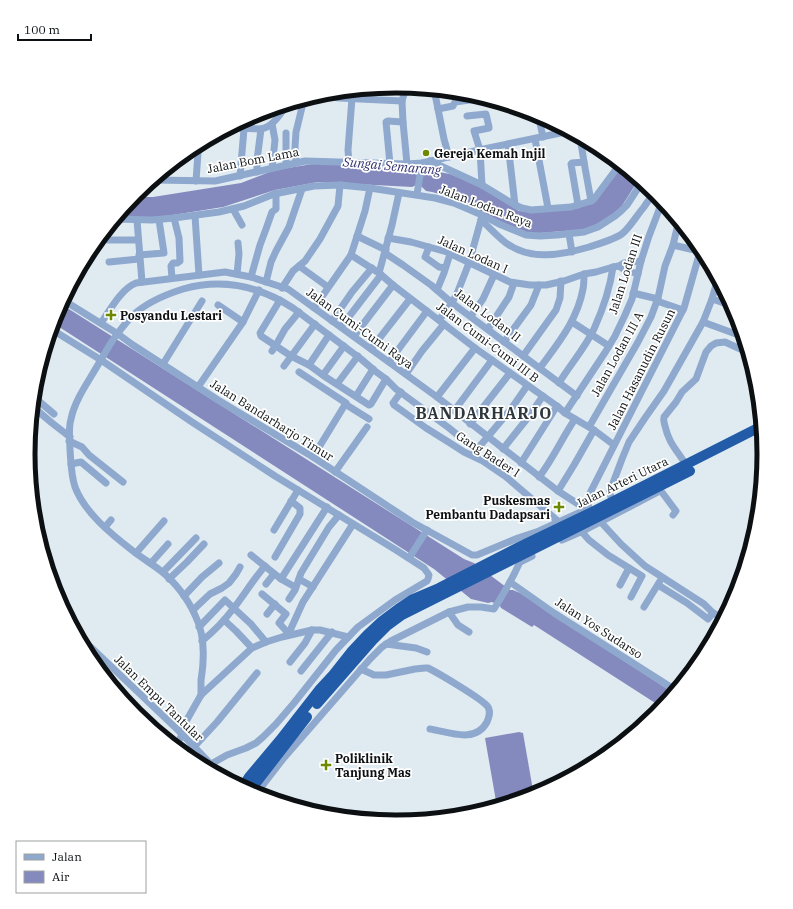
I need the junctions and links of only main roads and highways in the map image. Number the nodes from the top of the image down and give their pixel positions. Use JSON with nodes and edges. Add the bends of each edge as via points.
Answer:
{"nodes":[{"id":1,"x":757,"y":429,"type":"edge"},
{"id":2,"x":757,"y":437,"type":"edge"},
{"id":3,"x":676,"y":474,"type":"junction"},
{"id":4,"x":593,"y":513,"type":"junction"},
{"id":5,"x":520,"y":554,"type":"junction"},
{"id":6,"x":321,"y":693,"type":"junction"},
{"id":7,"x":245,"y":783,"type":"edge"},
{"id":8,"x":253,"y":786,"type":"edge"}],
"edges":[{"from":1,"to":3,"type":"highway","name":"Jalan Arteri Utara","via":[[686,465]]},
{"from":2,"to":3,"type":"highway","name":"Jalan Arteri Utara"},
{"from":3,"to":4,"type":"highway","name":"Jalan Arteri Utara"},
{"from":4,"to":5,"type":"highway","name":"Jalan Arteri Utara"},
{"from":4,"to":5,"type":"highway","name":"Jalan Arteri Utara","via":[[531,537]]},
{"from":5,"to":6,"type":"highway","name":"Jalan Arteri Utara","via":[[441,591],[402,615],[387,626]]},
{"from":6,"to":7,"type":"highway"},
{"from":6,"to":8,"type":"highway"}]}
